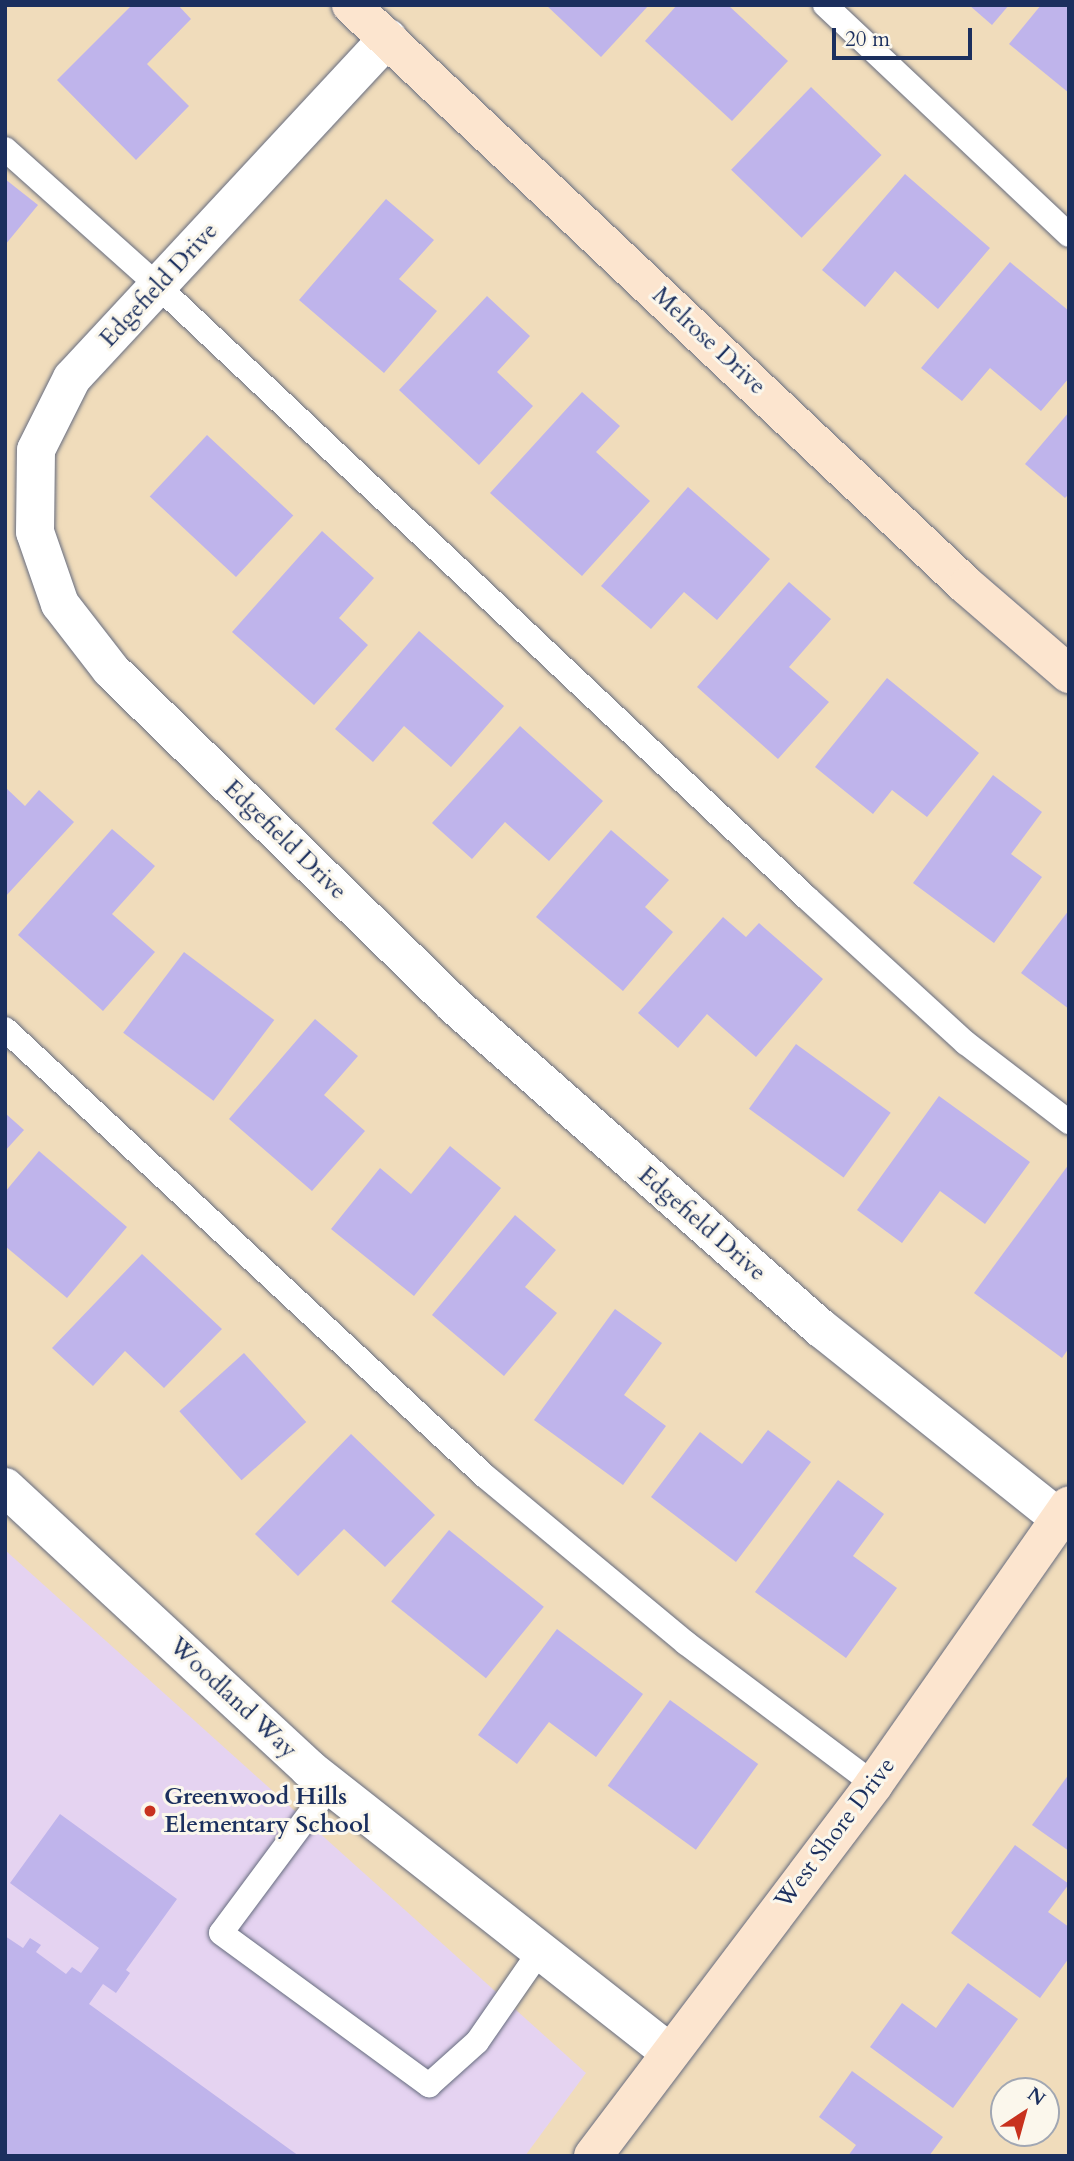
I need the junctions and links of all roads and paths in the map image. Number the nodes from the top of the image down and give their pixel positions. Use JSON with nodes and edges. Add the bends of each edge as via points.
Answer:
{"nodes":[{"id":1,"x":351,"y":5,"type":"edge"},
{"id":2,"x":825,"y":5,"type":"edge"},
{"id":3,"x":388,"y":38,"type":"junction"},
{"id":4,"x":5,"y":149,"type":"edge"},
{"id":5,"x":1069,"y":235,"type":"edge"},
{"id":6,"x":158,"y":286,"type":"junction"},
{"id":7,"x":1069,"y":674,"type":"edge"},
{"id":8,"x":5,"y":1028,"type":"edge"},
{"id":9,"x":1069,"y":1122,"type":"edge"},
{"id":10,"x":5,"y":1487,"type":"edge"},
{"id":11,"x":1064,"y":1511,"type":"edge"},
{"id":12,"x":874,"y":1784,"type":"junction"},
{"id":13,"x":331,"y":1785,"type":"junction"},
{"id":14,"x":540,"y":1951,"type":"junction"},
{"id":15,"x":669,"y":2052,"type":"junction"},
{"id":16,"x":593,"y":2156,"type":"edge"}],
"edges":[{"from":1,"to":3,"type":"street","name":"Melrose Drive"},
{"from":2,"to":5,"type":"lane"},
{"from":3,"to":6,"type":"street","name":"Edgefield Drive"},
{"from":3,"to":7,"type":"street","name":"Melrose Drive","via":[[967,586]]},
{"from":4,"to":6,"type":"lane"},
{"from":6,"to":9,"type":"lane","via":[[817,907],[966,1043]]},
{"from":6,"to":11,"type":"street","name":"Edgefield Drive","via":[[72,378],[36,450],[35,532],[60,604],[111,670],[453,1004],[822,1329]]},
{"from":8,"to":12,"type":"lane","via":[[486,1477],[686,1643]]},
{"from":10,"to":13,"type":"street","name":"Woodland Way"},
{"from":11,"to":12,"type":"street","name":"West Shore Drive"},
{"from":12,"to":15,"type":"street","name":"West Shore Drive"},
{"from":13,"to":14,"type":"street","name":"Woodland Way"},
{"from":13,"to":14,"type":"lane","via":[[221,1933],[429,2085],[477,2042]]},
{"from":14,"to":15,"type":"street","name":"Woodland Way"},
{"from":15,"to":16,"type":"street","name":"West Shore Drive"}]}
